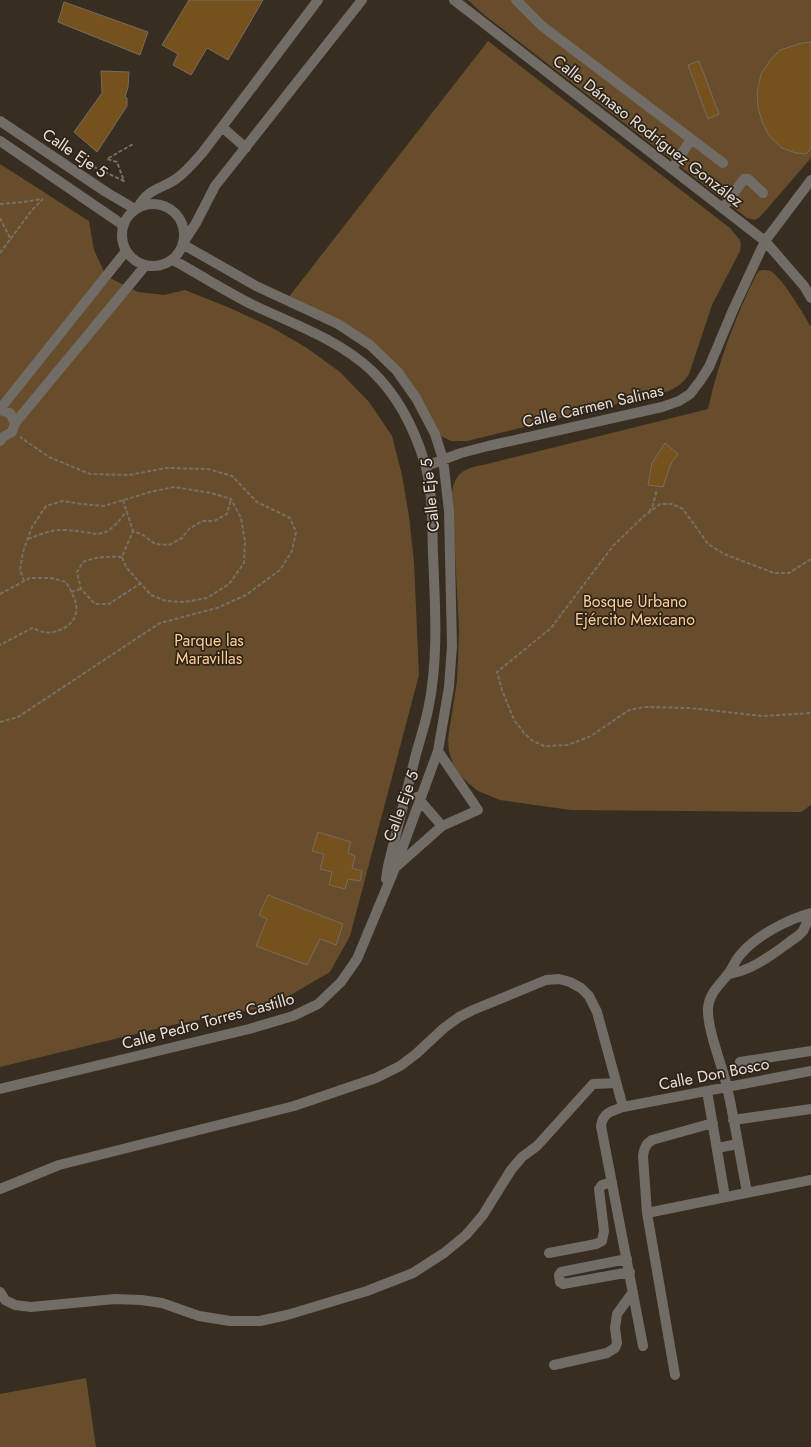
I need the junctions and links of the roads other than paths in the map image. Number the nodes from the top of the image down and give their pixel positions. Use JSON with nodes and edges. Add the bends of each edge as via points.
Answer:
{"nodes":[{"id":1,"x":318,"y":0,"type":"edge"},
{"id":2,"x":362,"y":0,"type":"edge"},
{"id":3,"x":454,"y":0,"type":"edge"},
{"id":4,"x":516,"y":0,"type":"edge"},
{"id":5,"x":0,"y":121,"type":"edge"},
{"id":6,"x":222,"y":127,"type":"junction"},
{"id":7,"x":691,"y":139,"type":"junction"},
{"id":8,"x":0,"y":141,"type":"edge"},
{"id":9,"x":246,"y":148,"type":"junction"},
{"id":10,"x":723,"y":163,"type":"dead end"},
{"id":11,"x":672,"y":169,"type":"junction"},
{"id":12,"x":811,"y":180,"type":"edge"},
{"id":13,"x":763,"y":193,"type":"dead end"},
{"id":14,"x":136,"y":208,"type":"junction"},
{"id":15,"x":723,"y":208,"type":"junction"},
{"id":16,"x":123,"y":225,"type":"junction"},
{"id":17,"x":765,"y":241,"type":"junction"},
{"id":18,"x":184,"y":242,"type":"junction"},
{"id":19,"x":126,"y":251,"type":"junction"},
{"id":20,"x":173,"y":260,"type":"junction"},
{"id":21,"x":145,"y":266,"type":"junction"},
{"id":22,"x":811,"y":298,"type":"edge"},
{"id":23,"x":0,"y":410,"type":"edge"},
{"id":24,"x":14,"y":427,"type":"junction"},
{"id":25,"x":1,"y":438,"type":"edge"},
{"id":26,"x":443,"y":459,"type":"junction"},
{"id":27,"x":426,"y":466,"type":"junction"},
{"id":28,"x":438,"y":751,"type":"junction"},
{"id":29,"x":408,"y":785,"type":"junction"},
{"id":30,"x":419,"y":801,"type":"junction"},
{"id":31,"x":442,"y":826,"type":"junction"},
{"id":32,"x":391,"y":867,"type":"junction"},
{"id":33,"x":811,"y":914,"type":"edge"},
{"id":34,"x":729,"y":974,"type":"junction"},
{"id":35,"x":811,"y":1051,"type":"edge"},
{"id":36,"x":740,"y":1062,"type":"dead end"},
{"id":37,"x":811,"y":1071,"type":"edge"},
{"id":38,"x":616,"y":1083,"type":"junction"},
{"id":39,"x":727,"y":1087,"type":"junction"},
{"id":40,"x":0,"y":1089,"type":"edge"},
{"id":41,"x":707,"y":1091,"type":"junction"},
{"id":42,"x":623,"y":1107,"type":"junction"},
{"id":43,"x":811,"y":1109,"type":"edge"},
{"id":44,"x":733,"y":1120,"type":"junction"},
{"id":45,"x":713,"y":1123,"type":"junction"},
{"id":46,"x":738,"y":1144,"type":"junction"},
{"id":47,"x":717,"y":1148,"type":"junction"},
{"id":48,"x":811,"y":1180,"type":"edge"},
{"id":49,"x":612,"y":1182,"type":"junction"},
{"id":50,"x":0,"y":1189,"type":"edge"},
{"id":51,"x":747,"y":1192,"type":"junction"},
{"id":52,"x":725,"y":1197,"type":"junction"},
{"id":53,"x":647,"y":1213,"type":"junction"},
{"id":54,"x":549,"y":1253,"type":"dead end"},
{"id":55,"x":627,"y":1259,"type":"junction"},
{"id":56,"x":630,"y":1272,"type":"junction"},
{"id":57,"x":0,"y":1292,"type":"edge"},
{"id":58,"x":633,"y":1292,"type":"junction"},
{"id":59,"x":643,"y":1346,"type":"dead end"},
{"id":60,"x":554,"y":1365,"type":"dead end"},
{"id":61,"x":675,"y":1375,"type":"dead end"}],
"edges":[{"from":1,"to":6,"type":"street"},
{"from":2,"to":9,"type":"street"},
{"from":3,"to":11,"type":"street","name":"Calle Dámaso Rodríguez González"},
{"from":4,"to":7,"type":"street","via":[[542,26]]},
{"from":5,"to":14,"type":"street","name":"Calle Eje 5","via":[[106,192]]},
{"from":6,"to":9,"type":"street"},
{"from":6,"to":14,"type":"street","via":[[190,167],[175,179],[147,194]]},
{"from":7,"to":10,"type":"street"},
{"from":7,"to":11,"type":"street"},
{"from":8,"to":16,"type":"street","name":"Calle Eje 5"},
{"from":9,"to":18,"type":"street","via":[[215,186]]},
{"from":11,"to":15,"type":"street","name":"Calle Dámaso Rodríguez González"},
{"from":12,"to":17,"type":"street","name":"Calle Carmen Salinas"},
{"from":13,"to":15,"type":"street","via":[[748,179],[744,179]]},
{"from":14,"to":16,"type":"street"},
{"from":14,"to":18,"type":"street","via":[[157,203],[167,206],[181,220]]},
{"from":15,"to":17,"type":"street","name":"Calle Dámaso Rodríguez González"},
{"from":16,"to":19,"type":"street","via":[[122,238]]},
{"from":17,"to":22,"type":"street","name":"Calle Dámaso Rodríguez González","via":[[804,286]]},
{"from":17,"to":26,"type":"street","name":"Calle Carmen Salinas","via":[[709,367],[690,394],[662,407],[488,446]]},
{"from":18,"to":20,"type":"street","via":[[180,253]]},
{"from":18,"to":26,"type":"street","name":"Calle Eje 5","via":[[256,286],[338,324],[370,345],[397,370],[416,398],[435,434]]},
{"from":19,"to":21,"type":"street","via":[[134,260]]},
{"from":19,"to":23,"type":"street"},
{"from":20,"to":21,"type":"street","via":[[165,265]]},
{"from":20,"to":27,"type":"street","name":"Calle Eje 5","via":[[250,303],[329,340],[372,371],[404,412]]},
{"from":21,"to":24,"type":"street"},
{"from":23,"to":24,"type":"street","via":[[10,413]]},
{"from":24,"to":25,"type":"street"},
{"from":26,"to":27,"type":"street","name":"Calle Carmen Salinas"},
{"from":26,"to":28,"type":"street","name":"Calle Eje 5","via":[[449,511],[452,646],[450,687]]},
{"from":27,"to":29,"type":"street","name":"Calle Eje 5","via":[[432,526],[435,641],[433,678],[428,710]]},
{"from":28,"to":30,"type":"street","name":"Calle Eje 5"},
{"from":28,"to":31,"type":"street","via":[[478,810]]},
{"from":29,"to":30,"type":"street"},
{"from":29,"to":32,"type":"street","name":"Calle Eje 5"},
{"from":30,"to":31,"type":"street"},
{"from":30,"to":32,"type":"street","name":"Calle Eje 5"},
{"from":31,"to":32,"type":"street"},
{"from":32,"to":40,"type":"street","name":"Calle Pedro Torres Castillo","via":[[384,892],[357,959],[341,982],[318,1004],[293,1016],[249,1029]]},
{"from":33,"to":34,"type":"street","via":[[798,936],[757,964]]},
{"from":33,"to":34,"type":"street","via":[[788,920],[754,942],[742,952]]},
{"from":34,"to":39,"type":"street","via":[[712,994],[708,1006],[709,1022]]},
{"from":35,"to":36,"type":"street"},
{"from":37,"to":39,"type":"street","name":"Calle Don Bosco"},
{"from":38,"to":42,"type":"street"},
{"from":38,"to":50,"type":"street","via":[[597,1012],[589,996],[570,982],[546,980],[459,1017],[400,1066],[376,1078],[294,1106],[59,1165]]},
{"from":38,"to":57,"type":"street","via":[[593,1084],[537,1146],[522,1156],[483,1215],[461,1240],[413,1273],[367,1291],[260,1321],[230,1321],[198,1316],[162,1303],[141,1300],[115,1299],[31,1307],[15,1305],[5,1300]]},
{"from":39,"to":41,"type":"street","name":"Calle Don Bosco"},
{"from":39,"to":44,"type":"street"},
{"from":41,"to":42,"type":"street","name":"Calle Don Bosco"},
{"from":41,"to":45,"type":"street"},
{"from":42,"to":49,"type":"street","name":"Calle Don Bosco","via":[[602,1118],[601,1126]]},
{"from":43,"to":44,"type":"street"},
{"from":44,"to":46,"type":"street"},
{"from":45,"to":47,"type":"street"},
{"from":45,"to":53,"type":"street","via":[[652,1140],[647,1144],[643,1156]]},
{"from":46,"to":47,"type":"street"},
{"from":46,"to":51,"type":"street"},
{"from":47,"to":52,"type":"street"},
{"from":48,"to":51,"type":"street"},
{"from":49,"to":54,"type":"street","via":[[602,1185],[599,1189],[604,1231],[602,1241]]},
{"from":49,"to":55,"type":"street"},
{"from":51,"to":52,"type":"street"},
{"from":52,"to":53,"type":"street"},
{"from":53,"to":61,"type":"street"},
{"from":55,"to":56,"type":"street"},
{"from":55,"to":56,"type":"street","via":[[561,1272],[560,1282],[563,1284]]},
{"from":56,"to":58,"type":"street"},
{"from":58,"to":59,"type":"street"},
{"from":58,"to":60,"type":"street","via":[[617,1314],[615,1348],[607,1353]]}]}
